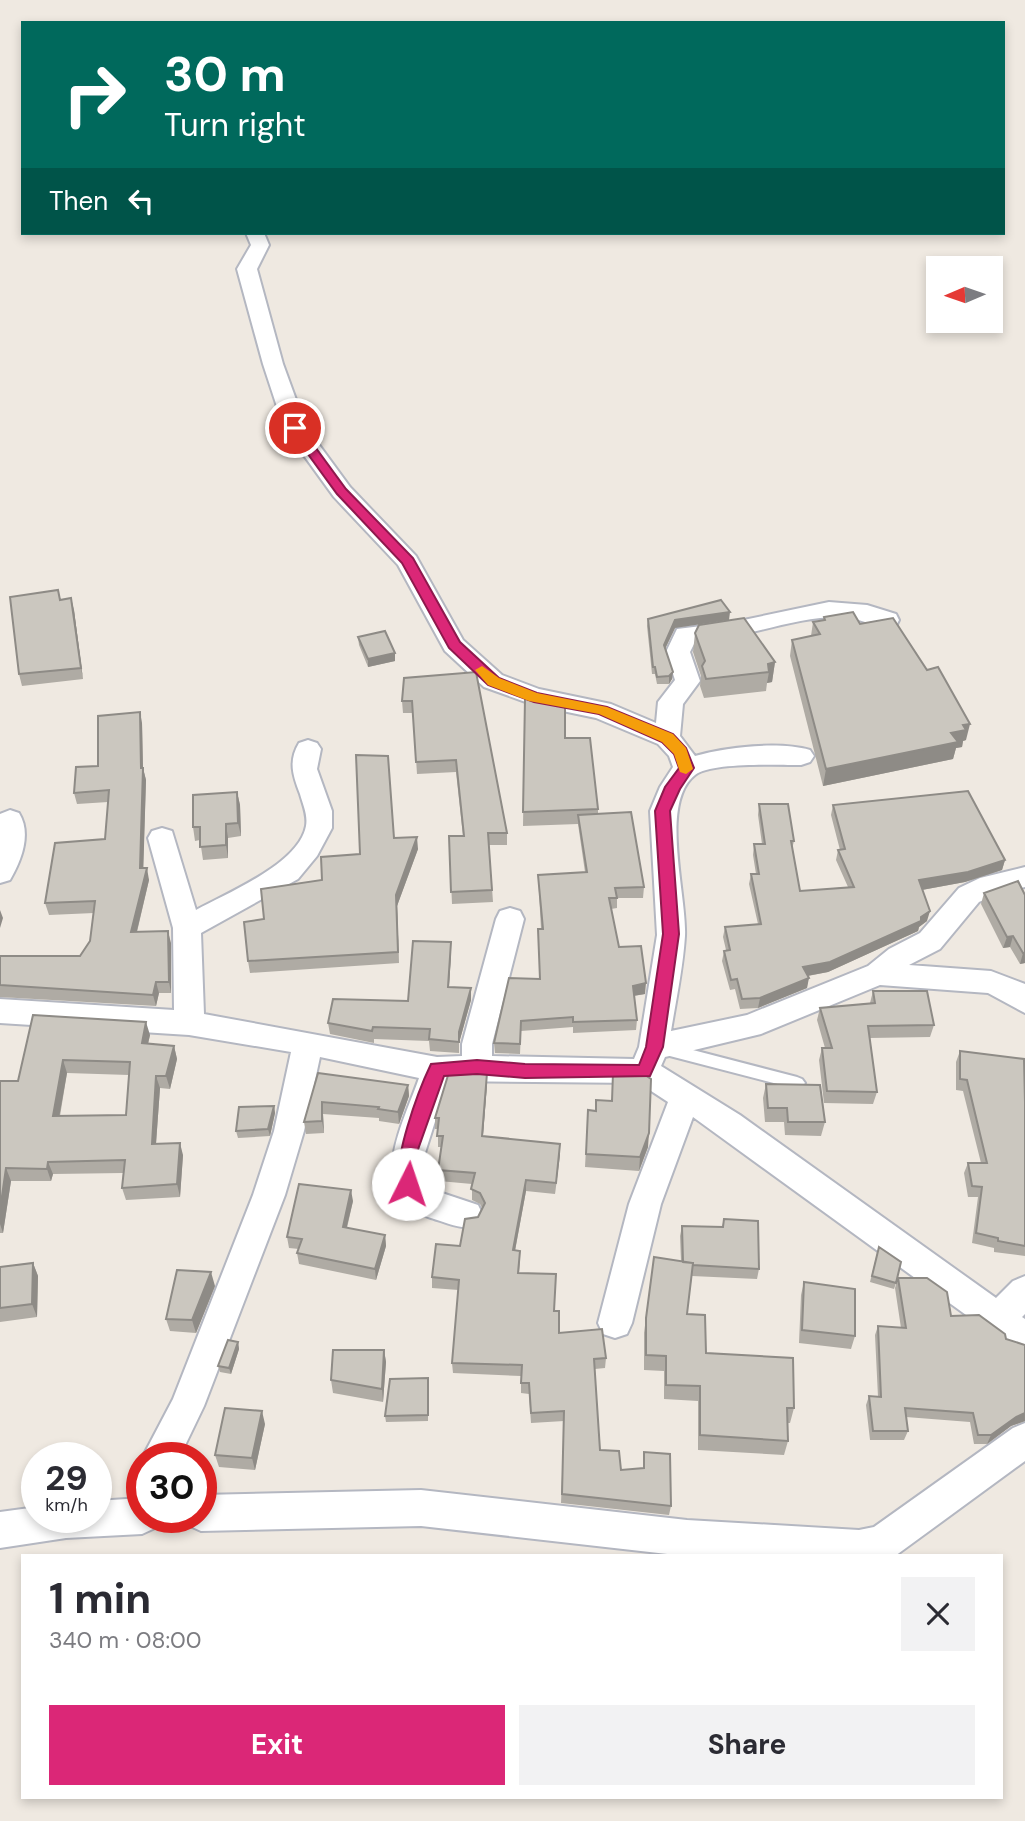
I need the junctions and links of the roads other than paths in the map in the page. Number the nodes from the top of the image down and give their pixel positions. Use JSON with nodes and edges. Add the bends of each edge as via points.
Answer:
{"nodes":[{"id":1,"x":256,"y":235,"type":"edge"},
{"id":2,"x":887,"y":620,"type":"edge"},
{"id":3,"x":667,"y":738,"type":"junction"},
{"id":4,"x":308,"y":750,"type":"dead end"},
{"id":5,"x":801,"y":755,"type":"dead end"},
{"id":6,"x":686,"y":768,"type":"junction"},
{"id":7,"x":10,"y":820,"type":"dead end"},
{"id":8,"x":162,"y":838,"type":"dead end"},
{"id":9,"x":0,"y":873,"type":"edge"},
{"id":10,"x":1025,"y":877,"type":"edge"},
{"id":11,"x":510,"y":919,"type":"dead end"},
{"id":12,"x":187,"y":928,"type":"junction"},
{"id":13,"x":878,"y":974,"type":"junction"},
{"id":14,"x":1025,"y":1001,"type":"edge"},
{"id":15,"x":0,"y":1011,"type":"edge"},
{"id":16,"x":189,"y":1023,"type":"junction"},
{"id":17,"x":308,"y":1043,"type":"junction"},
{"id":18,"x":649,"y":1059,"type":"junction"},
{"id":19,"x":477,"y":1067,"type":"junction"},
{"id":20,"x":437,"y":1069,"type":"junction"},
{"id":21,"x":797,"y":1083,"type":"edge"},
{"id":22,"x":685,"y":1097,"type":"junction"},
{"id":23,"x":467,"y":1215,"type":"dead end"},
{"id":24,"x":1025,"y":1291,"type":"edge"},
{"id":25,"x":998,"y":1319,"type":"junction"},
{"id":26,"x":615,"y":1323,"type":"dead end"},
{"id":27,"x":1025,"y":1338,"type":"edge"},
{"id":28,"x":1025,"y":1440,"type":"edge"},
{"id":29,"x":168,"y":1442,"type":"edge"},
{"id":30,"x":126,"y":1511,"type":"edge"},
{"id":31,"x":217,"y":1513,"type":"edge"},
{"id":32,"x":0,"y":1530,"type":"edge"}],
"edges":[{"from":1,"to":3,"type":"street","via":[[260,245],[247,269],[295,428],[342,492],[408,561],[454,645],[494,681],[534,697],[602,710]]},
{"from":2,"to":3,"type":"street","via":[[872,613],[831,608],[736,630],[686,635],[678,652],[688,681],[671,702]]},
{"from":3,"to":6,"type":"street","via":[[681,752]]},
{"from":4,"to":12,"type":"street","via":[[304,769],[319,811],[319,828],[307,849],[288,872]]},
{"from":5,"to":6,"type":"street","via":[[733,757]]},
{"from":6,"to":18,"type":"street","via":[[663,811],[671,934]]},
{"from":7,"to":9,"type":"street","via":[[10,852]]},
{"from":8,"to":12,"type":"street"},
{"from":10,"to":13,"type":"street","via":[[969,895],[930,941]]},
{"from":11,"to":19,"type":"street","via":[[477,1044]]},
{"from":12,"to":16,"type":"street"},
{"from":13,"to":14,"type":"street","via":[[992,982]]},
{"from":13,"to":18,"type":"street","via":[[751,1026]]},
{"from":15,"to":16,"type":"street"},
{"from":16,"to":17,"type":"street"},
{"from":17,"to":20,"type":"street"},
{"from":17,"to":29,"type":"street","via":[[269,1195],[187,1406]]},
{"from":18,"to":19,"type":"street","via":[[525,1071]]},
{"from":18,"to":21,"type":"lane"},
{"from":18,"to":22,"type":"street"},
{"from":19,"to":20,"type":"street"},
{"from":20,"to":23,"type":"street","via":[[407,1158],[408,1184],[425,1202]]},
{"from":22,"to":25,"type":"street"},
{"from":22,"to":26,"type":"street","via":[[645,1204]]},
{"from":24,"to":25,"type":"street"},
{"from":25,"to":27,"type":"street"},
{"from":28,"to":31,"type":"street","via":[[882,1543],[859,1548],[687,1538],[421,1508]]},
{"from":30,"to":32,"type":"street"}]}
